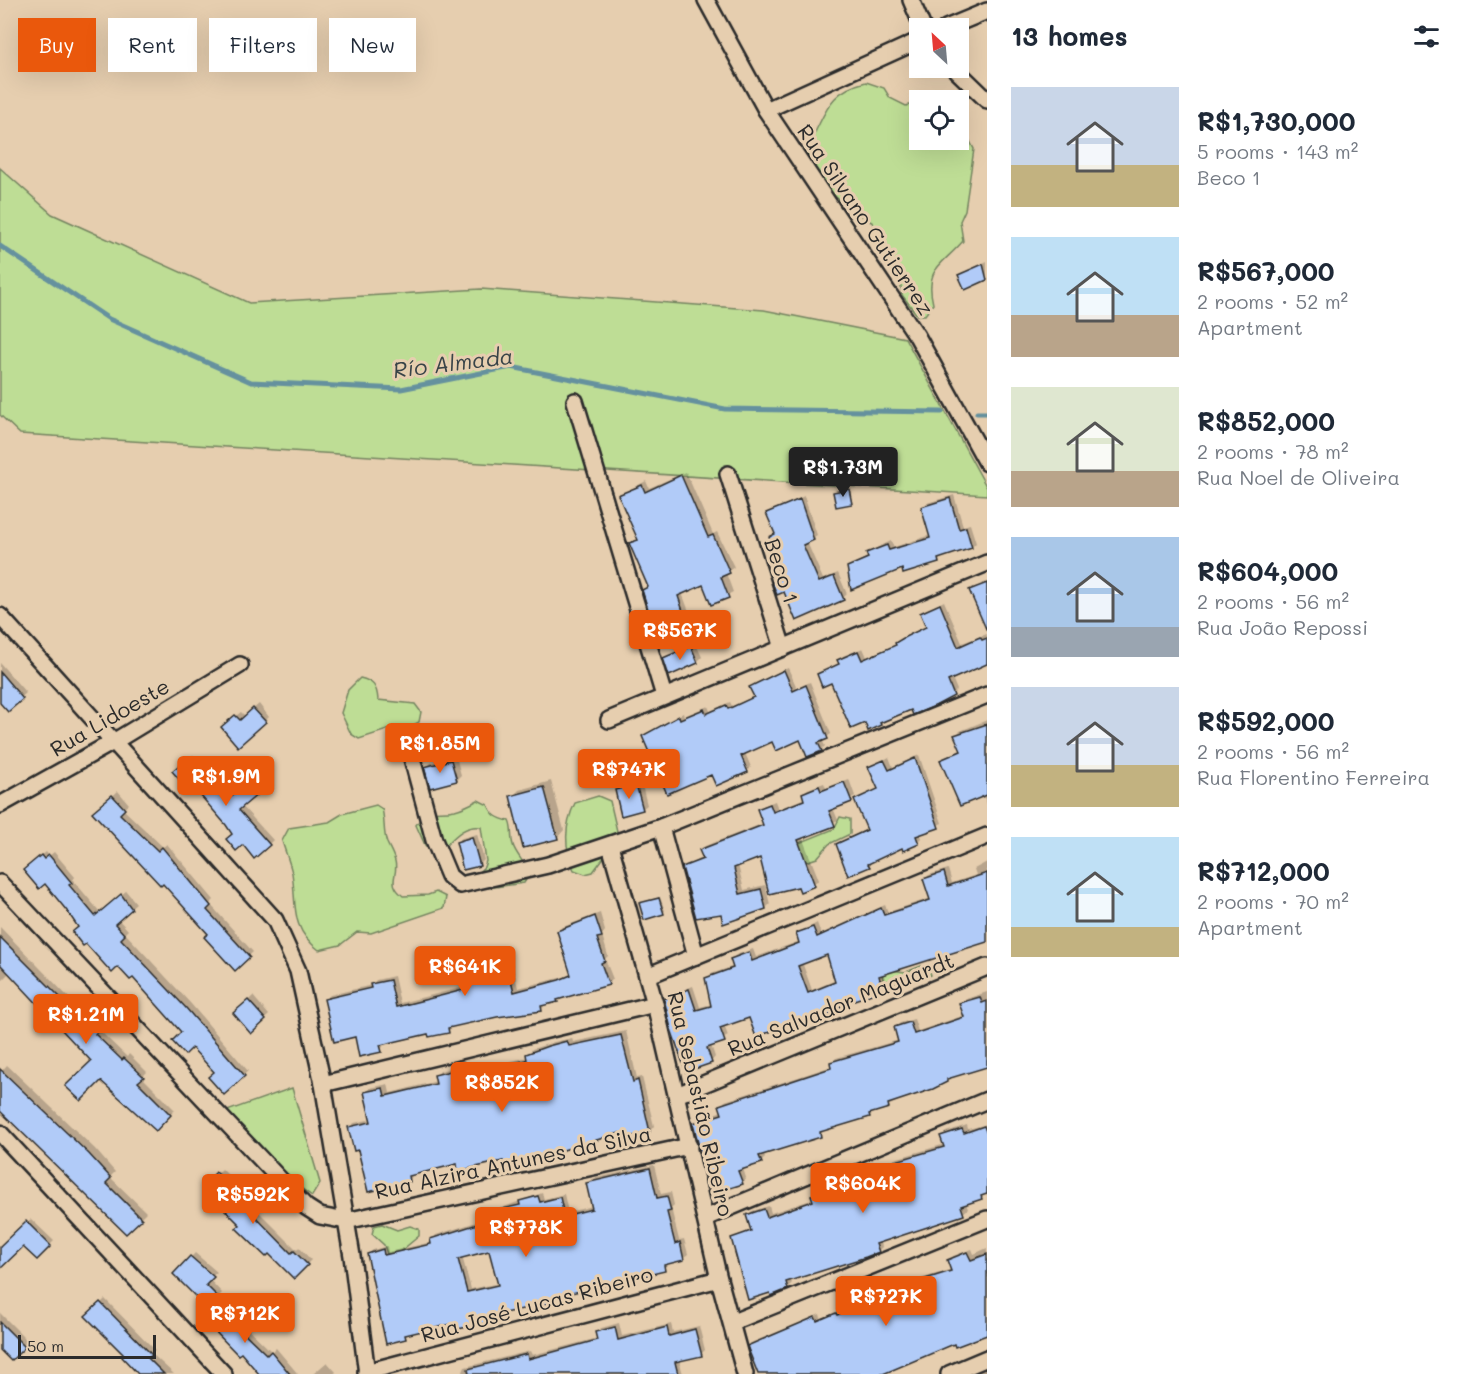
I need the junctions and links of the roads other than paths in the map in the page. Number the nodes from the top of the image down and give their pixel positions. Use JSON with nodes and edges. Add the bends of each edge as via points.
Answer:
{"nodes":[{"id":1,"x":706,"y":0,"type":"edge"},
{"id":2,"x":911,"y":0,"type":"edge"},
{"id":3,"x":987,"y":11,"type":"edge"},
{"id":4,"x":919,"y":18,"type":"edge"},
{"id":5,"x":969,"y":18,"type":"edge"},
{"id":6,"x":909,"y":45,"type":"edge"},
{"id":7,"x":964,"y":78,"type":"edge"},
{"id":8,"x":987,"y":100,"type":"edge"},
{"id":9,"x":766,"y":110,"type":"junction"},
{"id":10,"x":575,"y":401,"type":"dead end"},
{"id":11,"x":987,"y":463,"type":"edge"},
{"id":12,"x":728,"y":474,"type":"dead end"},
{"id":13,"x":987,"y":563,"type":"edge"},
{"id":14,"x":0,"y":616,"type":"edge"},
{"id":15,"x":783,"y":648,"type":"junction"},
{"id":16,"x":240,"y":665,"type":"dead end"},
{"id":17,"x":987,"y":695,"type":"edge"},
{"id":18,"x":664,"y":696,"type":"junction"},
{"id":19,"x":609,"y":720,"type":"dead end"},
{"id":20,"x":406,"y":736,"type":"dead end"},
{"id":21,"x":114,"y":741,"type":"junction"},
{"id":22,"x":0,"y":805,"type":"edge"},
{"id":23,"x":661,"y":827,"type":"junction"},
{"id":24,"x":987,"y":837,"type":"edge"},
{"id":25,"x":610,"y":845,"type":"junction"},
{"id":26,"x":0,"y":883,"type":"edge"},
{"id":27,"x":696,"y":956,"type":"junction"},
{"id":28,"x":987,"y":967,"type":"edge"},
{"id":29,"x":647,"y":976,"type":"junction"},
{"id":30,"x":655,"y":1004,"type":"junction"},
{"id":31,"x":324,"y":1084,"type":"junction"},
{"id":32,"x":677,"y":1095,"type":"junction"},
{"id":33,"x":987,"y":1100,"type":"edge"},
{"id":34,"x":0,"y":1133,"type":"edge"},
{"id":35,"x":689,"y":1146,"type":"junction"},
{"id":36,"x":705,"y":1218,"type":"junction"},
{"id":37,"x":987,"y":1219,"type":"edge"},
{"id":38,"x":346,"y":1221,"type":"junction"},
{"id":39,"x":719,"y":1279,"type":"junction"},
{"id":40,"x":733,"y":1323,"type":"junction"},
{"id":41,"x":987,"y":1358,"type":"edge"},
{"id":42,"x":367,"y":1373,"type":"edge"},
{"id":43,"x":224,"y":1374,"type":"edge"},
{"id":44,"x":745,"y":1374,"type":"edge"},
{"id":45,"x":949,"y":1374,"type":"edge"}],
"edges":[{"from":1,"to":9,"type":"street","name":"Rua Silvano Gutierrez"},
{"from":2,"to":4,"type":"street"},
{"from":3,"to":5,"type":"street"},
{"from":6,"to":9,"type":"street"},
{"from":7,"to":8,"type":"street"},
{"from":9,"to":11,"type":"street","name":"Rua Silvano Gutierrez","via":[[916,336]]},
{"from":10,"to":18,"type":"street"},
{"from":12,"to":15,"type":"street","name":"Beco 1"},
{"from":13,"to":15,"type":"street"},
{"from":14,"to":21,"type":"street"},
{"from":15,"to":18,"type":"street"},
{"from":16,"to":21,"type":"street","name":"Rua Lidoeste"},
{"from":17,"to":23,"type":"street"},
{"from":18,"to":19,"type":"street"},
{"from":20,"to":25,"type":"street","via":[[434,840],[449,876],[460,885],[548,865]]},
{"from":21,"to":22,"type":"street","name":"Rua Lidoeste"},
{"from":21,"to":31,"type":"street","via":[[275,920],[298,971]]},
{"from":23,"to":25,"type":"street"},
{"from":23,"to":27,"type":"street"},
{"from":24,"to":27,"type":"street"},
{"from":25,"to":29,"type":"street","name":"Rua Sebastião Ribeiro"},
{"from":26,"to":38,"type":"street","via":[[306,1207],[320,1216]]},
{"from":27,"to":29,"type":"street"},
{"from":28,"to":32,"type":"street","name":"Rua Salvador Maguardt"},
{"from":29,"to":30,"type":"street","name":"Rua Sebastião Ribeiro"},
{"from":30,"to":31,"type":"street"},
{"from":30,"to":32,"type":"street","name":"Rua Sebastião Ribeiro"},
{"from":31,"to":38,"type":"street"},
{"from":32,"to":35,"type":"street","name":"Rua Sebastião Ribeiro"},
{"from":33,"to":36,"type":"street"},
{"from":34,"to":43,"type":"street"},
{"from":35,"to":36,"type":"street","name":"Rua Sebastião Ribeiro"},
{"from":35,"to":38,"type":"street","name":"Rua Alzira Antunes da Silva"},
{"from":36,"to":39,"type":"street","name":"Rua Sebastião Ribeiro"},
{"from":37,"to":40,"type":"street"},
{"from":38,"to":42,"type":"street"},
{"from":39,"to":40,"type":"street","name":"Rua Sebastião Ribeiro"},
{"from":39,"to":42,"type":"street","name":"Rua José Lucas Ribeiro"},
{"from":40,"to":44,"type":"street","name":"Rua Sebastião Ribeiro"},
{"from":41,"to":45,"type":"street"}]}
